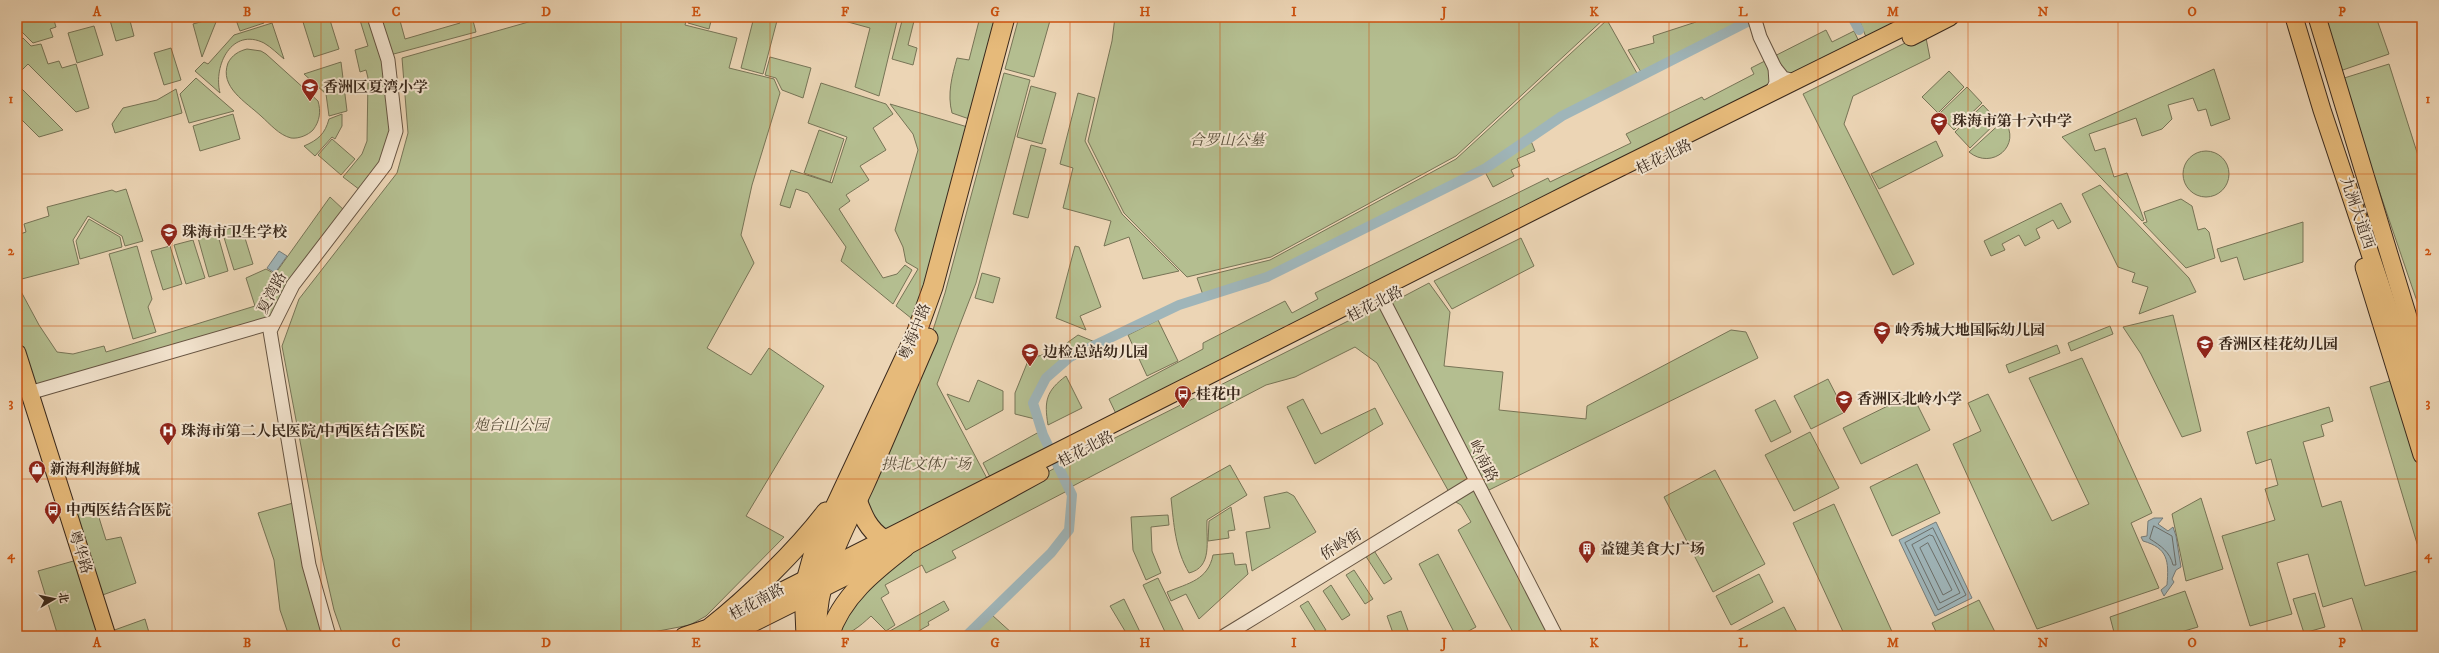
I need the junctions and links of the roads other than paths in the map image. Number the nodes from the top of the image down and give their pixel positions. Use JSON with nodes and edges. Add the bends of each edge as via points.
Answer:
{"nodes":[{"id":1,"x":374,"y":17,"type":"edge"},
{"id":2,"x":1005,"y":17,"type":"edge"},
{"id":3,"x":1016,"y":17,"type":"edge"},
{"id":4,"x":1924,"y":17,"type":"edge"},
{"id":5,"x":1950,"y":17,"type":"edge"},
{"id":6,"x":2294,"y":17,"type":"edge"},
{"id":7,"x":2317,"y":17,"type":"edge"},
{"id":8,"x":1755,"y":21,"type":"edge"},
{"id":9,"x":1774,"y":68,"type":"junction"},
{"id":10,"x":2336,"y":77,"type":"junction"},
{"id":11,"x":1795,"y":81,"type":"junction"},
{"id":12,"x":1771,"y":93,"type":"junction"},
{"id":13,"x":2322,"y":110,"type":"junction"},
{"id":14,"x":1381,"y":295,"type":"junction"},
{"id":15,"x":274,"y":322,"type":"junction"},
{"id":16,"x":2422,"y":326,"type":"edge"},
{"id":17,"x":17,"y":353,"type":"edge"},
{"id":18,"x":2422,"y":363,"type":"edge"},
{"id":19,"x":30,"y":393,"type":"junction"},
{"id":20,"x":2419,"y":412,"type":"edge"},
{"id":21,"x":2422,"y":435,"type":"edge"},
{"id":22,"x":2422,"y":455,"type":"edge"},
{"id":23,"x":1055,"y":458,"type":"junction"},
{"id":24,"x":849,"y":480,"type":"junction"},
{"id":25,"x":1475,"y":482,"type":"junction"},
{"id":26,"x":857,"y":500,"type":"junction"},
{"id":27,"x":883,"y":539,"type":"junction"},
{"id":28,"x":905,"y":547,"type":"junction"},
{"id":29,"x":830,"y":565,"type":"junction"},
{"id":30,"x":810,"y":587,"type":"junction"},
{"id":31,"x":710,"y":626,"type":"junction"},
{"id":32,"x":106,"y":636,"type":"edge"},
{"id":33,"x":329,"y":636,"type":"edge"},
{"id":34,"x":684,"y":636,"type":"edge"},
{"id":35,"x":727,"y":636,"type":"edge"},
{"id":36,"x":806,"y":636,"type":"edge"},
{"id":37,"x":818,"y":636,"type":"edge"},
{"id":38,"x":829,"y":636,"type":"edge"},
{"id":39,"x":1224,"y":636,"type":"edge"},
{"id":40,"x":1556,"y":636,"type":"edge"}],
"edges":[{"from":1,"to":15,"type":"street","name":"夏湾路","via":[[388,60],[396,132],[385,165],[293,285]]},
{"from":2,"to":24,"type":"highway","name":"粤海中路","via":[[932,287],[916,334]]},
{"from":3,"to":26,"type":"highway","name":"粤海中路","via":[[929,336]]},
{"from":4,"to":11,"type":"main road","name":"桂花北路"},
{"from":5,"to":14,"type":"main road","name":"桂花北路"},
{"from":6,"to":13,"type":"main road","name":"九洲大道西"},
{"from":7,"to":10,"type":"main road","name":"九洲大道西"},
{"from":8,"to":9,"type":"street"},
{"from":9,"to":11,"type":"street","via":[[1783,78]]},
{"from":9,"to":12,"type":"street","via":[[1776,83]]},
{"from":10,"to":16,"type":"main road"},
{"from":10,"to":18,"type":"main road","name":"九洲大道西"},
{"from":11,"to":12,"type":"main road","name":"桂花北路"},
{"from":12,"to":14,"type":"main road","name":"桂花北路"},
{"from":13,"to":20,"type":"main road","name":"九洲大道西"},
{"from":13,"to":22,"type":"main road","via":[[2374,303]]},
{"from":14,"to":23,"type":"main road","name":"桂花北路"},
{"from":14,"to":25,"type":"street","name":"岭南路"},
{"from":15,"to":19,"type":"street"},
{"from":15,"to":33,"type":"street","name":"夏湾路","via":[[270,331],[309,565]]},
{"from":17,"to":19,"type":"main road","name":"粤华路"},
{"from":19,"to":32,"type":"main road","name":"粤华路"},
{"from":20,"to":21,"type":"main road","name":"九洲大道西"},
{"from":23,"to":27,"type":"main road","name":"桂花北路"},
{"from":23,"to":28,"type":"main road","name":"桂花北路"},
{"from":24,"to":30,"type":"highway","name":"粤海中路","via":[[814,552]]},
{"from":24,"to":31,"type":"highway","via":[[817,523],[730,612]]},
{"from":25,"to":39,"type":"street","name":"侨岭街"},
{"from":25,"to":40,"type":"street","name":"岭南路"},
{"from":26,"to":27,"type":"highway","via":[[867,523],[874,533]]},
{"from":26,"to":29,"type":"highway","name":"粤海中路"},
{"from":27,"to":29,"type":"main road","name":"桂花北路"},
{"from":28,"to":30,"type":"main road","name":"桂花北路"},
{"from":28,"to":38,"type":"highway","via":[[869,575],[842,610]]},
{"from":29,"to":30,"type":"highway","name":"粤海中路"},
{"from":30,"to":31,"type":"main road","name":"桂花南路"},
{"from":30,"to":35,"type":"main road","name":"桂花南路"},
{"from":30,"to":36,"type":"highway","name":"粤海中路"},
{"from":30,"to":37,"type":"highway","name":"粤海中路","via":[[817,612]]},
{"from":31,"to":34,"type":"main road","name":"桂花南路"}]}
